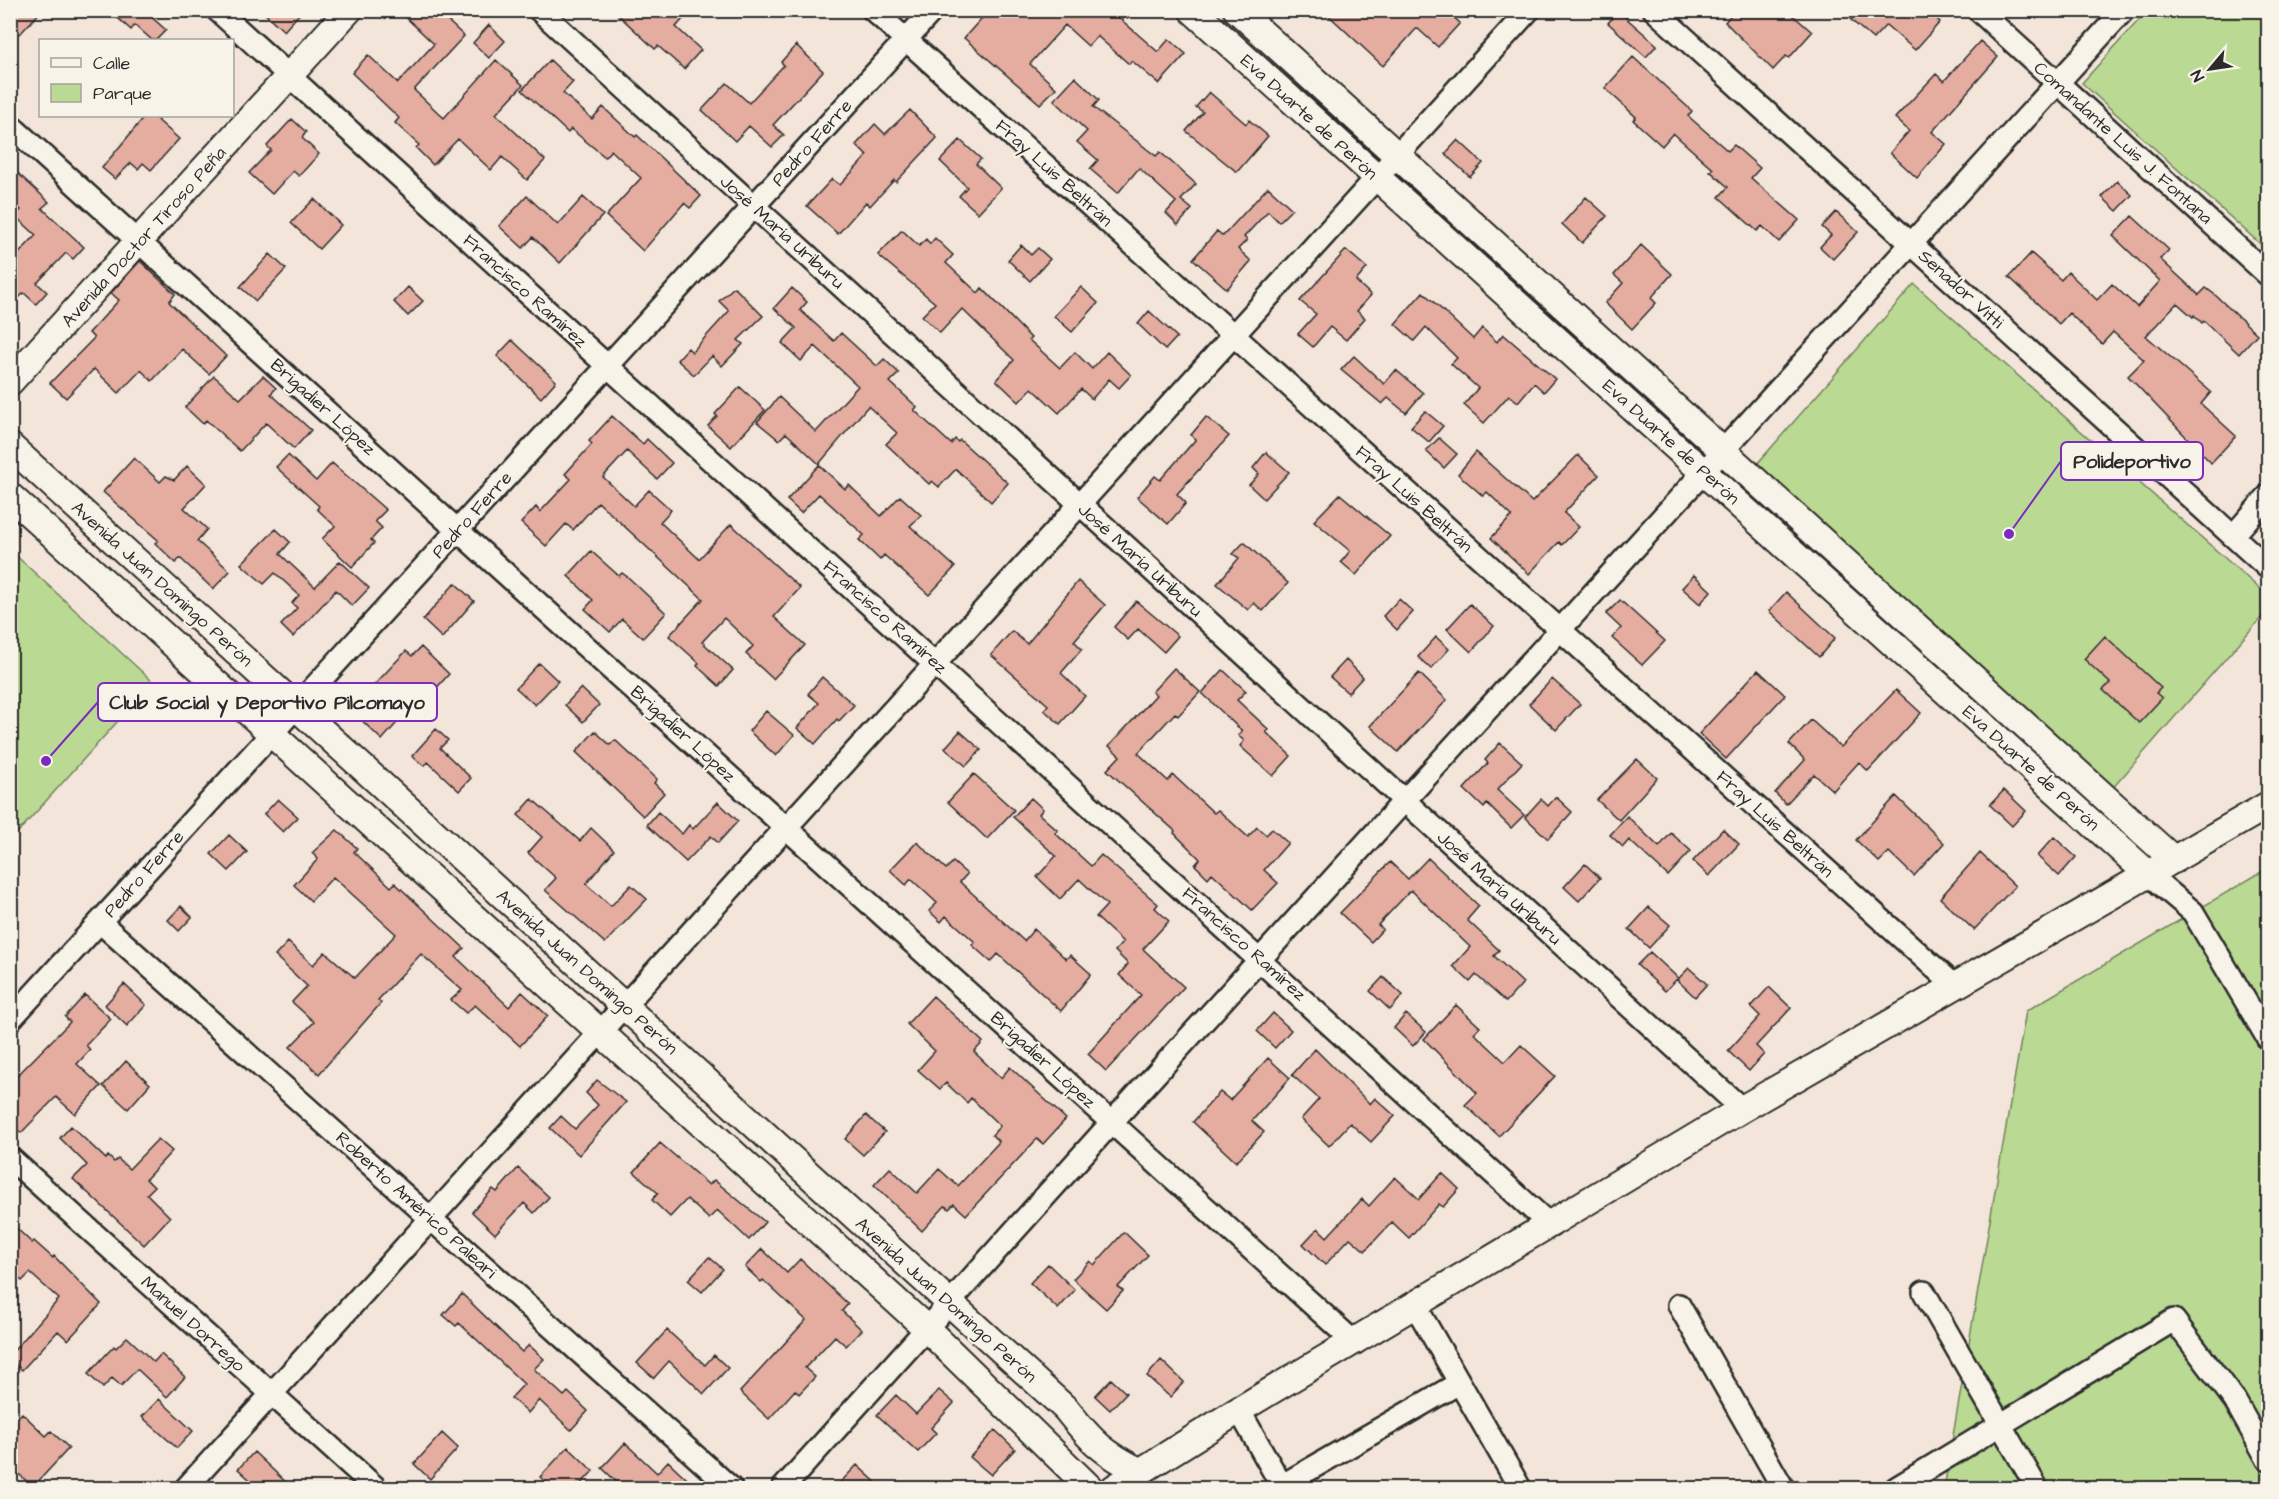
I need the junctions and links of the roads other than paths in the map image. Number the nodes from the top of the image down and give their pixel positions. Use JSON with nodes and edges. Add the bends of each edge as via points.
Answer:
{"nodes":[{"id":1,"x":217,"y":10,"type":"edge"},
{"id":2,"x":349,"y":10,"type":"edge"},
{"id":3,"x":539,"y":10,"type":"edge"},
{"id":4,"x":873,"y":10,"type":"edge"},
{"id":5,"x":933,"y":10,"type":"edge"},
{"id":6,"x":1192,"y":10,"type":"edge"},
{"id":7,"x":1237,"y":10,"type":"edge"},
{"id":8,"x":1529,"y":10,"type":"edge"},
{"id":9,"x":1654,"y":10,"type":"edge"},
{"id":10,"x":1978,"y":10,"type":"edge"},
{"id":11,"x":2124,"y":10,"type":"edge"},
{"id":12,"x":906,"y":40,"type":"junction"},
{"id":13,"x":290,"y":76,"type":"junction"},
{"id":14,"x":2058,"y":83,"type":"junction"},
{"id":15,"x":10,"y":125,"type":"edge"},
{"id":16,"x":1397,"y":156,"type":"junction"},
{"id":17,"x":1376,"y":178,"type":"junction"},
{"id":18,"x":754,"y":207,"type":"junction"},
{"id":19,"x":140,"y":242,"type":"junction"},
{"id":20,"x":1912,"y":244,"type":"junction"},
{"id":21,"x":2268,"y":275,"type":"edge"},
{"id":22,"x":1234,"y":336,"type":"junction"},
{"id":23,"x":608,"y":366,"type":"junction"},
{"id":24,"x":10,"y":382,"type":"edge"},
{"id":25,"x":10,"y":446,"type":"edge"},
{"id":26,"x":1723,"y":451,"type":"junction"},
{"id":27,"x":1705,"y":472,"type":"junction"},
{"id":28,"x":10,"y":496,"type":"edge"},
{"id":29,"x":2268,"y":496,"type":"edge"},
{"id":30,"x":1080,"y":505,"type":"junction"},
{"id":31,"x":458,"y":530,"type":"junction"},
{"id":32,"x":2233,"y":536,"type":"junction"},
{"id":33,"x":2268,"y":568,"type":"edge"},
{"id":34,"x":1560,"y":630,"type":"junction"},
{"id":35,"x":936,"y":664,"type":"junction"},
{"id":36,"x":296,"y":707,"type":"junction"},
{"id":37,"x":273,"y":733,"type":"junction"},
{"id":38,"x":1404,"y":801,"type":"junction"},
{"id":39,"x":2268,"y":805,"type":"edge"},
{"id":40,"x":787,"y":828,"type":"junction"},
{"id":41,"x":2174,"y":860,"type":"junction"},
{"id":42,"x":2148,"y":874,"type":"junction"},
{"id":43,"x":100,"y":922,"type":"junction"},
{"id":44,"x":1261,"y":959,"type":"junction"},
{"id":45,"x":1956,"y":987,"type":"junction"},
{"id":46,"x":623,"y":1005,"type":"junction"},
{"id":47,"x":10,"y":1020,"type":"edge"},
{"id":48,"x":600,"y":1031,"type":"junction"},
{"id":49,"x":2268,"y":1039,"type":"edge"},
{"id":50,"x":1742,"y":1110,"type":"junction"},
{"id":51,"x":1112,"y":1122,"type":"junction"},
{"id":52,"x":10,"y":1158,"type":"edge"},
{"id":53,"x":431,"y":1219,"type":"junction"},
{"id":54,"x":1551,"y":1226,"type":"junction"},
{"id":55,"x":1924,"y":1292,"type":"dead end"},
{"id":56,"x":948,"y":1302,"type":"junction"},
{"id":57,"x":1415,"y":1305,"type":"junction"},
{"id":58,"x":1679,"y":1305,"type":"dead end"},
{"id":59,"x":926,"y":1328,"type":"junction"},
{"id":60,"x":1355,"y":1343,"type":"junction"},
{"id":61,"x":1459,"y":1383,"type":"junction"},
{"id":62,"x":271,"y":1395,"type":"junction"},
{"id":63,"x":1239,"y":1410,"type":"junction"},
{"id":64,"x":2000,"y":1425,"type":"junction"},
{"id":65,"x":2268,"y":1460,"type":"edge"},
{"id":66,"x":1141,"y":1472,"type":"junction"},
{"id":67,"x":1282,"y":1487,"type":"edge"},
{"id":68,"x":186,"y":1488,"type":"edge"},
{"id":69,"x":376,"y":1488,"type":"edge"},
{"id":70,"x":731,"y":1488,"type":"edge"},
{"id":71,"x":783,"y":1488,"type":"edge"},
{"id":72,"x":1090,"y":1488,"type":"edge"},
{"id":73,"x":1114,"y":1488,"type":"edge"},
{"id":74,"x":1520,"y":1488,"type":"edge"},
{"id":75,"x":1783,"y":1488,"type":"edge"},
{"id":76,"x":1896,"y":1488,"type":"edge"},
{"id":77,"x":2037,"y":1488,"type":"edge"}],
"edges":[{"from":1,"to":13,"type":"street","name":"Francisco Ramírez"},
{"from":2,"to":13,"type":"street","name":"Avenida Doctor Tiroso Peña"},
{"from":3,"to":18,"type":"street","name":"José María Uriburu"},
{"from":4,"to":12,"type":"street","name":"Fray Luis Beltrán"},
{"from":5,"to":12,"type":"street","name":"Pedro Ferre"},
{"from":6,"to":17,"type":"street","name":"Eva Duarte de Perón"},
{"from":7,"to":16,"type":"street","name":"Eva Duarte de Perón"},
{"from":8,"to":16,"type":"street"},
{"from":9,"to":20,"type":"street","name":"Senador Vitti"},
{"from":10,"to":14,"type":"street","name":"Comandante Luis J. Fontana"},
{"from":11,"to":14,"type":"street"},
{"from":12,"to":18,"type":"street","name":"Pedro Ferre"},
{"from":12,"to":22,"type":"street","name":"Fray Luis Beltrán"},
{"from":13,"to":19,"type":"street","name":"Avenida Doctor Tiroso Peña"},
{"from":13,"to":23,"type":"street","name":"Francisco Ramírez"},
{"from":14,"to":20,"type":"street"},
{"from":14,"to":21,"type":"street","name":"Comandante Luis J. Fontana"},
{"from":15,"to":19,"type":"street","name":"Brigadier López"},
{"from":16,"to":17,"type":"street"},
{"from":16,"to":26,"type":"street","name":"Eva Duarte de Perón"},
{"from":17,"to":22,"type":"street"},
{"from":17,"to":27,"type":"street","name":"Eva Duarte de Perón"},
{"from":18,"to":23,"type":"street","name":"Pedro Ferre"},
{"from":18,"to":30,"type":"street","name":"José María Uriburu"},
{"from":19,"to":24,"type":"street","name":"Avenida Doctor Tiroso Peña"},
{"from":19,"to":31,"type":"street","name":"Brigadier López"},
{"from":20,"to":26,"type":"street"},
{"from":20,"to":32,"type":"street","name":"Senador Vitti"},
{"from":22,"to":30,"type":"street"},
{"from":22,"to":34,"type":"street","name":"Fray Luis Beltrán"},
{"from":23,"to":31,"type":"street","name":"Pedro Ferre"},
{"from":23,"to":35,"type":"street","name":"Francisco Ramírez"},
{"from":25,"to":36,"type":"street","name":"Avenida Juan Domingo Perón"},
{"from":26,"to":27,"type":"street"},
{"from":26,"to":41,"type":"street","name":"Eva Duarte de Perón"},
{"from":27,"to":34,"type":"street"},
{"from":27,"to":42,"type":"street","name":"Eva Duarte de Perón"},
{"from":28,"to":37,"type":"street","name":"Avenida Juan Domingo Perón"},
{"from":29,"to":32,"type":"street"},
{"from":30,"to":35,"type":"street"},
{"from":30,"to":38,"type":"street","name":"José María Uriburu"},
{"from":31,"to":36,"type":"street","name":"Pedro Ferre"},
{"from":31,"to":40,"type":"street","name":"Brigadier López"},
{"from":32,"to":33,"type":"street","name":"Senador Vitti"},
{"from":34,"to":38,"type":"street"},
{"from":34,"to":45,"type":"street","name":"Fray Luis Beltrán"},
{"from":35,"to":40,"type":"street"},
{"from":35,"to":44,"type":"street","name":"Francisco Ramírez"},
{"from":36,"to":37,"type":"street","name":"Pedro Ferre"},
{"from":36,"to":46,"type":"street","name":"Avenida Juan Domingo Perón"},
{"from":37,"to":43,"type":"street","name":"Pedro Ferre"},
{"from":37,"to":48,"type":"street","name":"Avenida Juan Domingo Perón"},
{"from":38,"to":44,"type":"street"},
{"from":38,"to":50,"type":"street","name":"José María Uriburu"},
{"from":39,"to":41,"type":"street"},
{"from":40,"to":46,"type":"street"},
{"from":40,"to":51,"type":"street","name":"Brigadier López"},
{"from":41,"to":42,"type":"street"},
{"from":42,"to":45,"type":"street"},
{"from":42,"to":49,"type":"street","via":[[2193,912]]},
{"from":43,"to":47,"type":"street","name":"Pedro Ferre"},
{"from":43,"to":53,"type":"street","name":"Roberto Américo Paleari"},
{"from":44,"to":51,"type":"street"},
{"from":44,"to":54,"type":"street","name":"Francisco Ramírez"},
{"from":45,"to":50,"type":"street"},
{"from":46,"to":48,"type":"street"},
{"from":46,"to":56,"type":"street","name":"Avenida Juan Domingo Perón"},
{"from":48,"to":53,"type":"street"},
{"from":48,"to":59,"type":"street","name":"Avenida Juan Domingo Perón"},
{"from":50,"to":54,"type":"street"},
{"from":51,"to":56,"type":"street"},
{"from":51,"to":60,"type":"street","name":"Brigadier López"},
{"from":52,"to":62,"type":"street","name":"Manuel Dorrego"},
{"from":53,"to":62,"type":"street"},
{"from":53,"to":70,"type":"street","name":"Roberto Américo Paleari"},
{"from":54,"to":57,"type":"street"},
{"from":55,"to":64,"type":"street"},
{"from":56,"to":59,"type":"street"},
{"from":56,"to":66,"type":"street","name":"Avenida Juan Domingo Perón","via":[[1066,1409],[1095,1444]]},
{"from":57,"to":60,"type":"street"},
{"from":57,"to":61,"type":"street"},
{"from":58,"to":75,"type":"street"},
{"from":59,"to":71,"type":"street"},
{"from":59,"to":72,"type":"street","name":"Avenida Juan Domingo Perón"},
{"from":60,"to":63,"type":"street"},
{"from":61,"to":67,"type":"street"},
{"from":61,"to":74,"type":"street"},
{"from":62,"to":68,"type":"street"},
{"from":62,"to":69,"type":"street","name":"Manuel Dorrego"},
{"from":63,"to":66,"type":"street"},
{"from":63,"to":67,"type":"street"},
{"from":64,"to":65,"type":"street","via":[[2174,1320],[2235,1401]]},
{"from":64,"to":76,"type":"street"},
{"from":64,"to":77,"type":"street"},
{"from":66,"to":73,"type":"street"}]}
